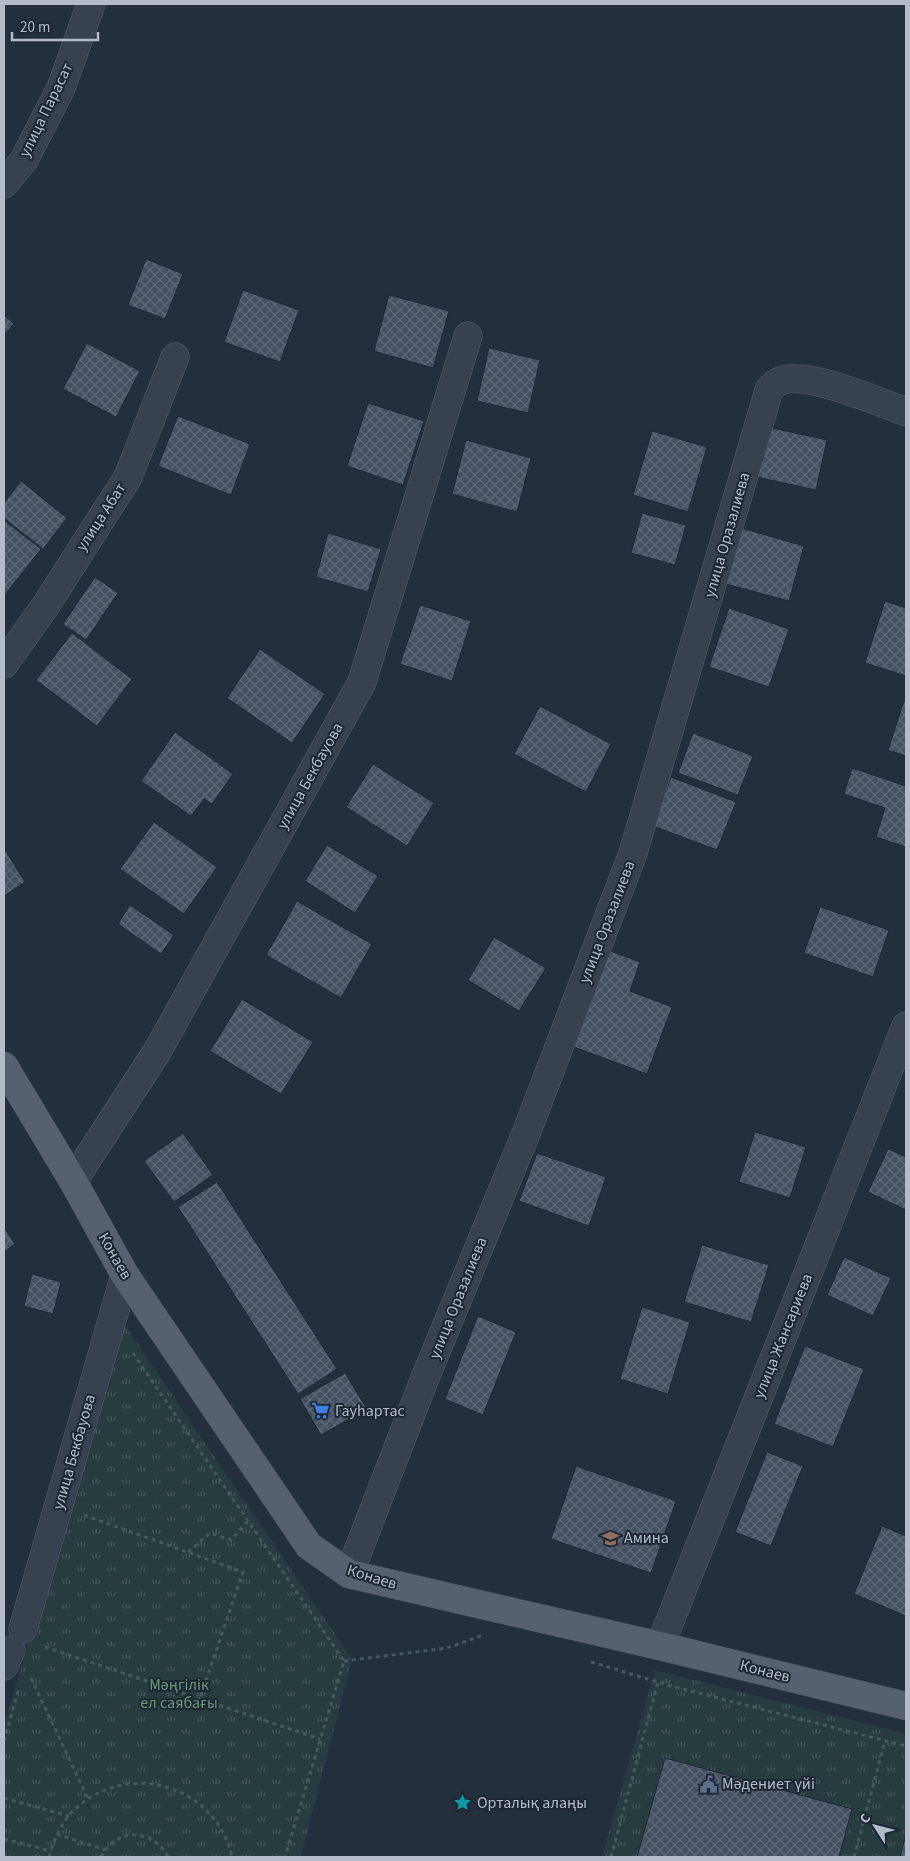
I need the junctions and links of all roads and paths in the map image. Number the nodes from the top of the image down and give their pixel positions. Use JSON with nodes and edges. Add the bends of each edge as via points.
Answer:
{"nodes":[{"id":1,"x":91,"y":4,"type":"edge"},
{"id":2,"x":4,"y":184,"type":"edge"},
{"id":3,"x":468,"y":336,"type":"dead end"},
{"id":4,"x":174,"y":357,"type":"dead end"},
{"id":5,"x":906,"y":412,"type":"edge"},
{"id":6,"x":4,"y":664,"type":"edge"},
{"id":7,"x":906,"y":1026,"type":"edge"},
{"id":8,"x":4,"y":1066,"type":"edge"},
{"id":9,"x":73,"y":1181,"type":"junction"},
{"id":10,"x":125,"y":1275,"type":"junction"},
{"id":11,"x":130,"y":1349,"type":"dead end"},
{"id":12,"x":81,"y":1514,"type":"dead end"},
{"id":13,"x":248,"y":1521,"type":"junction"},
{"id":14,"x":188,"y":1552,"type":"junction"},
{"id":15,"x":349,"y":1574,"type":"junction"},
{"id":16,"x":484,"y":1634,"type":"dead end"},
{"id":17,"x":660,"y":1646,"type":"junction"},
{"id":18,"x":19,"y":1655,"type":"edge"},
{"id":19,"x":344,"y":1660,"type":"junction"},
{"id":20,"x":586,"y":1660,"type":"dead end"},
{"id":21,"x":29,"y":1675,"type":"dead end"},
{"id":22,"x":658,"y":1682,"type":"junction"},
{"id":23,"x":200,"y":1698,"type":"junction"},
{"id":24,"x":906,"y":1706,"type":"edge"},
{"id":25,"x":320,"y":1738,"type":"junction"},
{"id":26,"x":4,"y":1741,"type":"edge"},
{"id":27,"x":885,"y":1741,"type":"junction"},
{"id":28,"x":906,"y":1746,"type":"edge"},
{"id":29,"x":4,"y":1798,"type":"edge"},
{"id":30,"x":88,"y":1799,"type":"junction"},
{"id":31,"x":69,"y":1816,"type":"junction"},
{"id":32,"x":57,"y":1834,"type":"junction"},
{"id":33,"x":4,"y":1838,"type":"edge"},
{"id":34,"x":105,"y":1850,"type":"junction"},
{"id":35,"x":51,"y":1852,"type":"junction"},
{"id":36,"x":49,"y":1857,"type":"edge"},
{"id":37,"x":101,"y":1857,"type":"edge"},
{"id":38,"x":168,"y":1857,"type":"edge"},
{"id":39,"x":232,"y":1857,"type":"edge"},
{"id":40,"x":285,"y":1857,"type":"edge"},
{"id":41,"x":611,"y":1857,"type":"edge"},
{"id":42,"x":854,"y":1857,"type":"edge"}],
"edges":[{"from":1,"to":2,"type":"street","name":"улица Парасат","via":[[61,88],[24,160]]},
{"from":3,"to":9,"type":"street","name":"улица Бекбауова","via":[[362,682],[158,1050]]},
{"from":4,"to":6,"type":"street","name":"улица Абат","via":[[128,477]]},
{"from":5,"to":15,"type":"street","name":"улица Оразалиева","via":[[827,384],[780,380],[769,390],[633,853],[527,1131],[425,1378]]},
{"from":7,"to":17,"type":"street","name":"улица Жансариева"},
{"from":8,"to":9,"type":"main road","name":"Конаев"},
{"from":9,"to":10,"type":"main road","name":"Конаев"},
{"from":10,"to":15,"type":"main road","name":"Конаев","via":[[309,1546]]},
{"from":10,"to":18,"type":"street","name":"улица Бекбауова"},
{"from":11,"to":13,"type":"path"},
{"from":12,"to":14,"type":"path"},
{"from":13,"to":14,"type":"path","via":[[231,1540],[210,1533]]},
{"from":13,"to":19,"type":"path"},
{"from":14,"to":23,"type":"path","via":[[243,1572]]},
{"from":15,"to":17,"type":"main road","name":"Конаев"},
{"from":16,"to":19,"type":"path","via":[[447,1648]]},
{"from":17,"to":24,"type":"main road","name":"Конаев"},
{"from":18,"to":23,"type":"path"},
{"from":18,"to":26,"type":"path"},
{"from":19,"to":25,"type":"path"},
{"from":20,"to":22,"type":"path"},
{"from":21,"to":30,"type":"path"},
{"from":22,"to":27,"type":"path"},
{"from":22,"to":41,"type":"path"},
{"from":23,"to":25,"type":"path"},
{"from":25,"to":40,"type":"path"},
{"from":27,"to":28,"type":"path"},
{"from":27,"to":42,"type":"path"},
{"from":29,"to":31,"type":"path"},
{"from":30,"to":31,"type":"path"},
{"from":30,"to":39,"type":"path","via":[[105,1790],[141,1783],[180,1792],[213,1818],[225,1835]]},
{"from":31,"to":32,"type":"path"},
{"from":32,"to":34,"type":"path"},
{"from":32,"to":35,"type":"path"},
{"from":33,"to":35,"type":"path"},
{"from":34,"to":37,"type":"path"},
{"from":34,"to":38,"type":"path","via":[[124,1836],[136,1835],[159,1844]]},
{"from":35,"to":36,"type":"path"}]}
